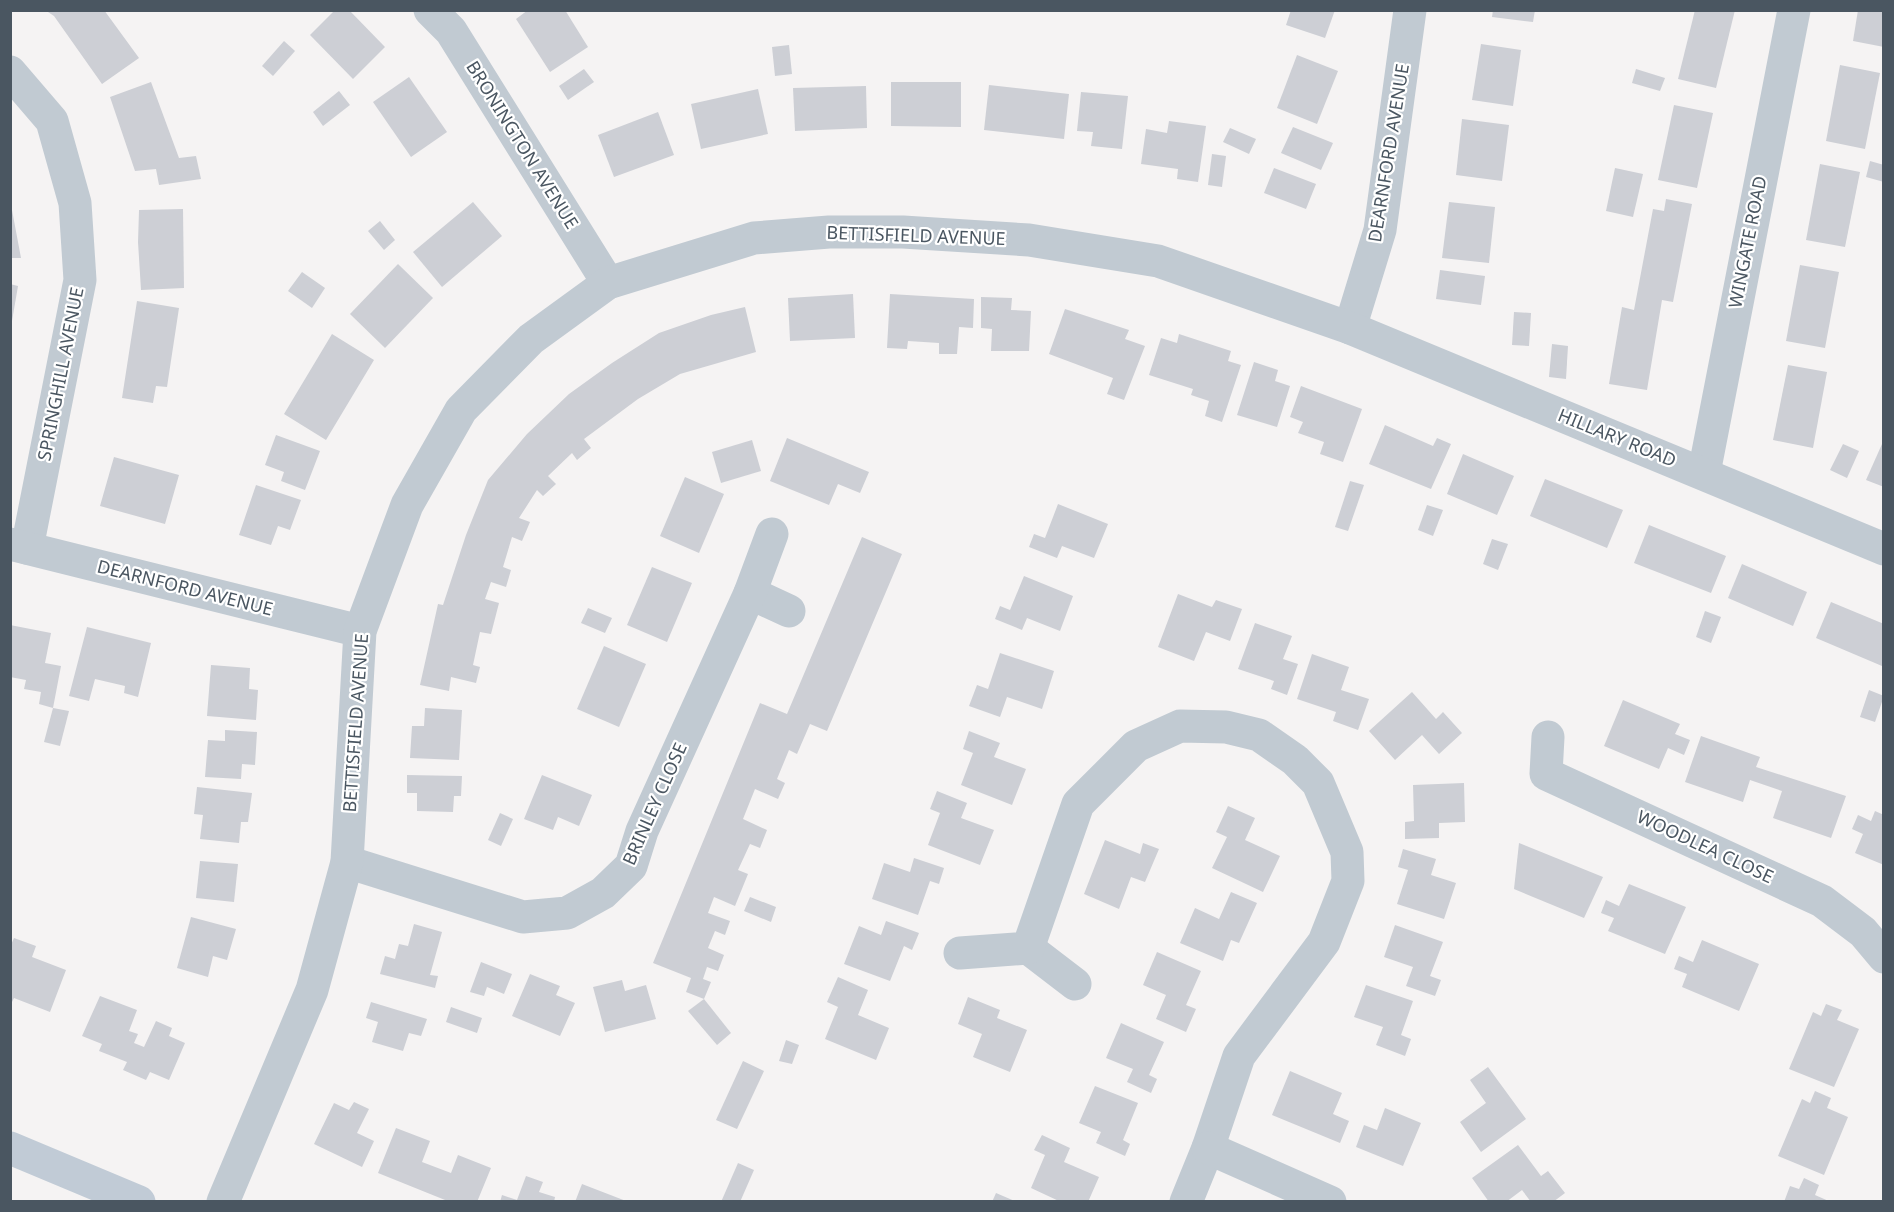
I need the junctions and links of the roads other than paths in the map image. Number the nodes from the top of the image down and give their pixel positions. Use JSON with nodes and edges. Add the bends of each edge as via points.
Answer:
{"nodes":[{"id":1,"x":430,"y":10,"type":"edge"},
{"id":2,"x":1410,"y":10,"type":"edge"},
{"id":3,"x":1794,"y":10,"type":"edge"},
{"id":4,"x":10,"y":72,"type":"edge"},
{"id":5,"x":608,"y":283,"type":"junction"},
{"id":6,"x":1350,"y":328,"type":"junction"},
{"id":7,"x":1704,"y":473,"type":"junction"},
{"id":8,"x":772,"y":534,"type":"dead end"},
{"id":9,"x":19,"y":546,"type":"edge"},
{"id":10,"x":1884,"y":549,"type":"edge"},
{"id":11,"x":750,"y":593,"type":"junction"},
{"id":12,"x":789,"y":611,"type":"dead end"},
{"id":13,"x":360,"y":631,"type":"junction"},
{"id":14,"x":1548,"y":737,"type":"dead end"},
{"id":15,"x":347,"y":862,"type":"junction"},
{"id":16,"x":1028,"y":948,"type":"junction"},
{"id":17,"x":960,"y":953,"type":"dead end"},
{"id":18,"x":1884,"y":957,"type":"edge"},
{"id":19,"x":1075,"y":984,"type":"dead end"},
{"id":20,"x":10,"y":1148,"type":"edge"},
{"id":21,"x":1208,"y":1148,"type":"junction"},
{"id":22,"x":139,"y":1202,"type":"edge"},
{"id":23,"x":224,"y":1202,"type":"edge"},
{"id":24,"x":1186,"y":1202,"type":"edge"},
{"id":25,"x":1330,"y":1202,"type":"edge"}],
"edges":[{"from":1,"to":5,"type":"street","name":"BRONINGTON AVENUE","via":[[451,31]]},
{"from":2,"to":6,"type":"street","name":"DEARNFORD AVENUE","via":[[1380,230]]},
{"from":3,"to":7,"type":"street","name":"WINGATE ROAD"},
{"from":4,"to":9,"type":"street","name":"SPRINGHILL AVENUE","via":[[52,121],[75,204],[80,280]]},
{"from":5,"to":6,"type":"street","name":"BETTISFIELD AVENUE","via":[[754,238],[903,232],[1018,239],[1158,261]]},
{"from":5,"to":13,"type":"street","name":"BETTISFIELD AVENUE","via":[[531,339],[461,410],[406,505]]},
{"from":6,"to":7,"type":"street","name":"HILLARY ROAD"},
{"from":7,"to":10,"type":"street","name":"HILLARY ROAD"},
{"from":8,"to":11,"type":"street","name":"BRINLEY CLOSE"},
{"from":9,"to":13,"type":"street","name":"DEARNFORD AVENUE"},
{"from":11,"to":12,"type":"street"},
{"from":11,"to":15,"type":"street","name":"BRINLEY CLOSE","via":[[642,831],[631,866],[603,893],[567,913],[523,917]]},
{"from":13,"to":15,"type":"street","name":"BETTISFIELD AVENUE"},
{"from":14,"to":18,"type":"street","name":"WOODLEA CLOSE","via":[[1546,774],[1822,901],[1863,932]]},
{"from":15,"to":23,"type":"street","name":"BETTISFIELD AVENUE","via":[[312,990]]},
{"from":16,"to":17,"type":"street"},
{"from":16,"to":19,"type":"street"},
{"from":16,"to":21,"type":"street","via":[[1078,804],[1136,746],[1180,726],[1226,727],[1259,735],[1295,760],[1318,783],[1347,852],[1348,881],[1324,942],[1239,1056]]},
{"from":20,"to":22,"type":"street"},
{"from":21,"to":24,"type":"street"},
{"from":21,"to":25,"type":"street"}]}
